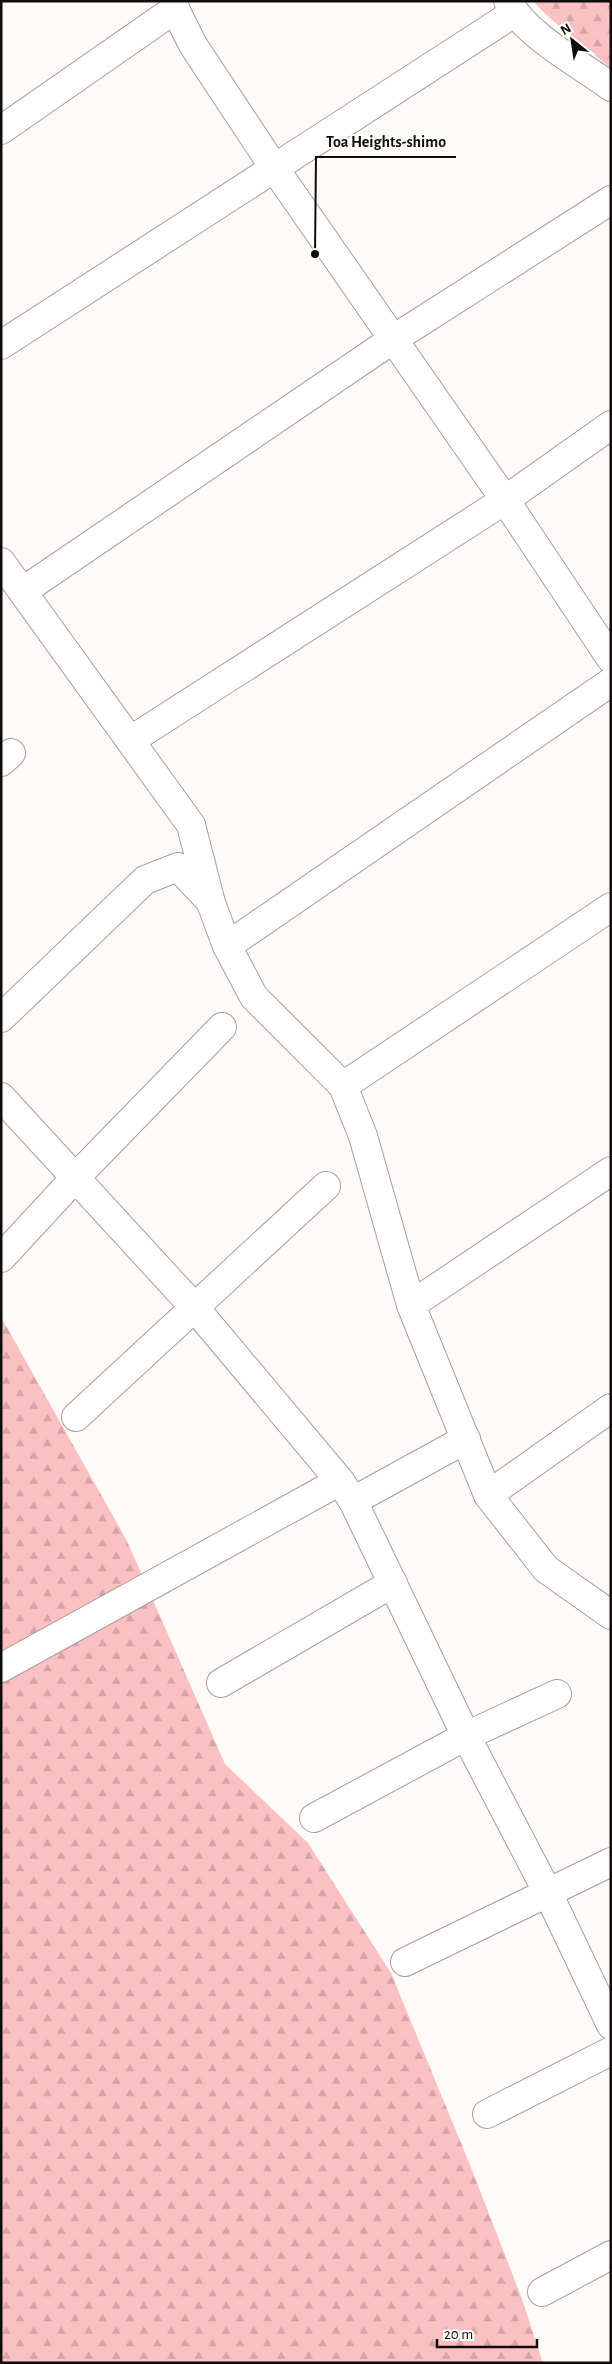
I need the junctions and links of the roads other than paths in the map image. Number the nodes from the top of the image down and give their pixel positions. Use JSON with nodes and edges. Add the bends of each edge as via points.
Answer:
{"nodes":[{"id":1,"x":174,"y":5,"type":"edge"},
{"id":2,"x":511,"y":7,"type":"edge"},
{"id":3,"x":611,"y":87,"type":"edge"},
{"id":4,"x":1,"y":130,"type":"edge"},
{"id":5,"x":275,"y":169,"type":"junction"},
{"id":6,"x":611,"y":200,"type":"edge"},
{"id":7,"x":392,"y":340,"type":"junction"},
{"id":8,"x":1,"y":345,"type":"edge"},
{"id":9,"x":611,"y":425,"type":"edge"},
{"id":10,"x":505,"y":500,"type":"junction"},
{"id":11,"x":1,"y":562,"type":"edge"},
{"id":12,"x":23,"y":591,"type":"junction"},
{"id":13,"x":611,"y":659,"type":"edge"},
{"id":14,"x":611,"y":682,"type":"edge"},
{"id":15,"x":131,"y":740,"type":"junction"},
{"id":16,"x":211,"y":903,"type":"junction"},
{"id":17,"x":611,"y":907,"type":"edge"},
{"id":18,"x":227,"y":946,"type":"junction"},
{"id":19,"x":1,"y":1018,"type":"edge"},
{"id":20,"x":222,"y":1027,"type":"dead end"},
{"id":21,"x":343,"y":1086,"type":"junction"},
{"id":22,"x":1,"y":1097,"type":"edge"},
{"id":23,"x":611,"y":1171,"type":"edge"},
{"id":24,"x":76,"y":1178,"type":"junction"},
{"id":25,"x":326,"y":1186,"type":"dead end"},
{"id":26,"x":1,"y":1258,"type":"edge"},
{"id":27,"x":411,"y":1305,"type":"junction"},
{"id":28,"x":195,"y":1308,"type":"junction"},
{"id":29,"x":611,"y":1408,"type":"edge"},
{"id":30,"x":76,"y":1417,"type":"dead end"},
{"id":31,"x":466,"y":1439,"type":"junction"},
{"id":32,"x":347,"y":1491,"type":"junction"},
{"id":33,"x":488,"y":1495,"type":"junction"},
{"id":34,"x":393,"y":1583,"type":"junction"},
{"id":35,"x":611,"y":1614,"type":"edge"},
{"id":36,"x":1,"y":1668,"type":"edge"},
{"id":37,"x":221,"y":1683,"type":"dead end"},
{"id":38,"x":557,"y":1694,"type":"dead end"},
{"id":39,"x":466,"y":1736,"type":"junction"},
{"id":40,"x":314,"y":1818,"type":"dead end"},
{"id":41,"x":611,"y":1862,"type":"edge"},
{"id":42,"x":548,"y":1893,"type":"junction"},
{"id":43,"x":405,"y":1962,"type":"dead end"},
{"id":44,"x":611,"y":2025,"type":"edge"},
{"id":45,"x":611,"y":2051,"type":"edge"},
{"id":46,"x":487,"y":2114,"type":"dead end"},
{"id":47,"x":611,"y":2255,"type":"edge"},
{"id":48,"x":542,"y":2292,"type":"dead end"}],
"edges":[{"from":1,"to":4,"type":"street"},
{"from":1,"to":5,"type":"street","via":[[193,45]]},
{"from":2,"to":3,"type":"street","via":[[544,39]]},
{"from":2,"to":5,"type":"street"},
{"from":5,"to":7,"type":"street"},
{"from":5,"to":8,"type":"street"},
{"from":6,"to":7,"type":"street"},
{"from":7,"to":10,"type":"street"},
{"from":7,"to":12,"type":"street"},
{"from":9,"to":10,"type":"street"},
{"from":10,"to":13,"type":"street"},
{"from":10,"to":15,"type":"street"},
{"from":11,"to":12,"type":"street"},
{"from":12,"to":15,"type":"street"},
{"from":14,"to":18,"type":"street"},
{"from":15,"to":16,"type":"street","via":[[191,825]]},
{"from":16,"to":18,"type":"street"},
{"from":16,"to":19,"type":"street","via":[[178,867],[145,880]]},
{"from":17,"to":21,"type":"street"},
{"from":18,"to":21,"type":"street","via":[[254,997]]},
{"from":20,"to":24,"type":"street"},
{"from":21,"to":27,"type":"street","via":[[363,1136]]},
{"from":22,"to":24,"type":"street"},
{"from":23,"to":27,"type":"street"},
{"from":24,"to":26,"type":"street"},
{"from":24,"to":28,"type":"street"},
{"from":25,"to":28,"type":"street"},
{"from":27,"to":31,"type":"street"},
{"from":28,"to":30,"type":"street"},
{"from":28,"to":32,"type":"street"},
{"from":29,"to":33,"type":"street"},
{"from":31,"to":32,"type":"street"},
{"from":31,"to":33,"type":"street"},
{"from":32,"to":34,"type":"street"},
{"from":32,"to":36,"type":"street"},
{"from":33,"to":35,"type":"street","via":[[546,1569]]},
{"from":34,"to":37,"type":"street"},
{"from":34,"to":39,"type":"street"},
{"from":38,"to":39,"type":"street"},
{"from":39,"to":40,"type":"street"},
{"from":39,"to":42,"type":"street"},
{"from":41,"to":42,"type":"street"},
{"from":42,"to":43,"type":"street"},
{"from":42,"to":44,"type":"street"},
{"from":45,"to":46,"type":"street"},
{"from":47,"to":48,"type":"street"}]}
